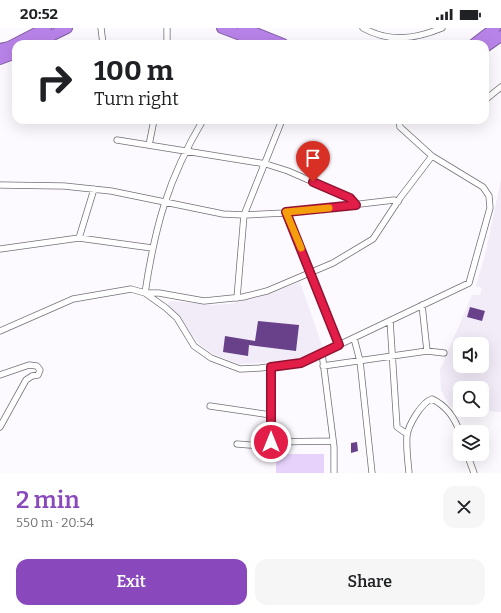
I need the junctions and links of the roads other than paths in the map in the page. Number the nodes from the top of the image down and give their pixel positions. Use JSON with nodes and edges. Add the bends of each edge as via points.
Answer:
{"nodes":[{"id":1,"x":46,"y":28,"type":"edge"},
{"id":2,"x":67,"y":28,"type":"edge"},
{"id":3,"x":101,"y":28,"type":"edge"},
{"id":4,"x":167,"y":28,"type":"edge"},
{"id":5,"x":222,"y":28,"type":"edge"},
{"id":6,"x":243,"y":28,"type":"edge"},
{"id":7,"x":363,"y":28,"type":"edge"},
{"id":8,"x":442,"y":28,"type":"edge"},
{"id":9,"x":495,"y":28,"type":"edge"},
{"id":10,"x":501,"y":36,"type":"edge"},
{"id":11,"x":23,"y":40,"type":"edge"},
{"id":12,"x":42,"y":40,"type":"edge"},
{"id":13,"x":102,"y":40,"type":"edge"},
{"id":14,"x":167,"y":40,"type":"edge"},
{"id":15,"x":254,"y":40,"type":"edge"},
{"id":16,"x":273,"y":40,"type":"edge"},
{"id":17,"x":479,"y":40,"type":"edge"},
{"id":18,"x":489,"y":44,"type":"edge"},
{"id":19,"x":12,"y":45,"type":"edge"},
{"id":20,"x":0,"y":49,"type":"edge"},
{"id":21,"x":12,"y":54,"type":"edge"},
{"id":22,"x":0,"y":59,"type":"edge"},
{"id":23,"x":501,"y":87,"type":"edge"},
{"id":24,"x":489,"y":97,"type":"edge"},
{"id":25,"x":153,"y":124,"type":"edge"},
{"id":26,"x":201,"y":124,"type":"edge"},
{"id":27,"x":281,"y":124,"type":"edge"},
{"id":28,"x":400,"y":124,"type":"edge"},
{"id":29,"x":117,"y":140,"type":"dead end"},
{"id":30,"x":149,"y":145,"type":"junction"},
{"id":31,"x":185,"y":151,"type":"junction"},
{"id":32,"x":432,"y":156,"type":"junction"},
{"id":33,"x":266,"y":164,"type":"junction"},
{"id":34,"x":0,"y":185,"type":"edge"},
{"id":35,"x":94,"y":189,"type":"junction"},
{"id":36,"x":164,"y":201,"type":"junction"},
{"id":37,"x":398,"y":202,"type":"junction"},
{"id":38,"x":356,"y":205,"type":"junction"},
{"id":39,"x":286,"y":212,"type":"junction"},
{"id":40,"x":244,"y":215,"type":"junction"},
{"id":41,"x":79,"y":238,"type":"junction"},
{"id":42,"x":152,"y":248,"type":"junction"},
{"id":43,"x":0,"y":250,"type":"edge"},
{"id":44,"x":310,"y":273,"type":"junction"},
{"id":45,"x":145,"y":293,"type":"junction"},
{"id":46,"x":237,"y":298,"type":"junction"},
{"id":47,"x":422,"y":305,"type":"junction"},
{"id":48,"x":390,"y":321,"type":"junction"},
{"id":49,"x":1,"y":330,"type":"edge"},
{"id":50,"x":354,"y":338,"type":"junction"},
{"id":51,"x":339,"y":345,"type":"junction"},
{"id":52,"x":427,"y":351,"type":"junction"},
{"id":53,"x":322,"y":353,"type":"junction"},
{"id":54,"x":444,"y":353,"type":"dead end"},
{"id":55,"x":391,"y":356,"type":"junction"},
{"id":56,"x":360,"y":361,"type":"junction"},
{"id":57,"x":323,"y":366,"type":"junction"},
{"id":58,"x":271,"y":367,"type":"junction"},
{"id":59,"x":0,"y":375,"type":"edge"},
{"id":60,"x":210,"y":406,"type":"dead end"},
{"id":61,"x":271,"y":415,"type":"junction"},
{"id":62,"x":457,"y":425,"type":"edge"},
{"id":63,"x":0,"y":426,"type":"edge"},
{"id":64,"x":407,"y":434,"type":"junction"},
{"id":65,"x":333,"y":441,"type":"junction"},
{"id":66,"x":271,"y":442,"type":"junction"},
{"id":67,"x":237,"y":444,"type":"dead end"},
{"id":68,"x":470,"y":461,"type":"edge"},
{"id":69,"x":334,"y":473,"type":"edge"},
{"id":70,"x":372,"y":473,"type":"edge"},
{"id":71,"x":409,"y":473,"type":"edge"},
{"id":72,"x":474,"y":473,"type":"edge"}],
"edges":[{"from":1,"to":11,"type":"highway"},
{"from":2,"to":12,"type":"highway"},
{"from":3,"to":13,"type":"street"},
{"from":4,"to":14,"type":"street"},
{"from":5,"to":15,"type":"highway"},
{"from":6,"to":16,"type":"highway"},
{"from":7,"to":8,"type":"street","via":[[387,38],[404,39],[423,36]]},
{"from":9,"to":17,"type":"highway"},
{"from":10,"to":18,"type":"highway"},
{"from":19,"to":20,"type":"highway"},
{"from":21,"to":22,"type":"highway"},
{"from":23,"to":24,"type":"street"},
{"from":25,"to":30,"type":"street"},
{"from":26,"to":31,"type":"street"},
{"from":27,"to":33,"type":"street"},
{"from":28,"to":32,"type":"street"},
{"from":29,"to":30,"type":"street"},
{"from":30,"to":31,"type":"street"},
{"from":31,"to":33,"type":"street"},
{"from":31,"to":36,"type":"street"},
{"from":32,"to":37,"type":"street"},
{"from":32,"to":47,"type":"street","via":[[482,187],[489,196],[490,208],[469,283]]},
{"from":33,"to":38,"type":"street","via":[[350,198]]},
{"from":33,"to":40,"type":"street"},
{"from":34,"to":35,"type":"street"},
{"from":35,"to":36,"type":"street"},
{"from":35,"to":41,"type":"street"},
{"from":36,"to":40,"type":"street","via":[[223,214]]},
{"from":36,"to":42,"type":"street"},
{"from":37,"to":38,"type":"street","via":[[394,200]]},
{"from":37,"to":44,"type":"street","via":[[373,239]]},
{"from":38,"to":39,"type":"street"},
{"from":39,"to":40,"type":"street"},
{"from":39,"to":44,"type":"street"},
{"from":40,"to":46,"type":"street"},
{"from":41,"to":42,"type":"street"},
{"from":41,"to":43,"type":"street"},
{"from":42,"to":45,"type":"street"},
{"from":44,"to":46,"type":"street","via":[[267,291]]},
{"from":44,"to":51,"type":"street"},
{"from":45,"to":46,"type":"street","via":[[204,301]]},
{"from":45,"to":49,"type":"street","via":[[131,289],[73,299]]},
{"from":45,"to":58,"type":"street","via":[[177,318],[194,346],[211,358],[240,368]]},
{"from":47,"to":48,"type":"street"},
{"from":47,"to":52,"type":"street"},
{"from":48,"to":50,"type":"street"},
{"from":48,"to":55,"type":"street"},
{"from":50,"to":51,"type":"street"},
{"from":50,"to":56,"type":"street"},
{"from":51,"to":53,"type":"street"},
{"from":52,"to":54,"type":"street"},
{"from":52,"to":55,"type":"street"},
{"from":53,"to":57,"type":"street"},
{"from":53,"to":58,"type":"street","via":[[301,363]]},
{"from":55,"to":56,"type":"street"},
{"from":55,"to":64,"type":"street","via":[[397,426]]},
{"from":56,"to":57,"type":"street"},
{"from":56,"to":70,"type":"street"},
{"from":57,"to":65,"type":"street"},
{"from":58,"to":61,"type":"street"},
{"from":59,"to":63,"type":"street","via":[[29,365],[37,366],[40,370],[38,375],[26,380]]},
{"from":60,"to":61,"type":"street"},
{"from":61,"to":66,"type":"street"},
{"from":62,"to":64,"type":"street","via":[[455,418],[432,399],[421,406]]},
{"from":64,"to":71,"type":"street"},
{"from":65,"to":66,"type":"street"},
{"from":65,"to":69,"type":"street"},
{"from":66,"to":67,"type":"street","via":[[263,446]]},
{"from":68,"to":72,"type":"street"}]}
